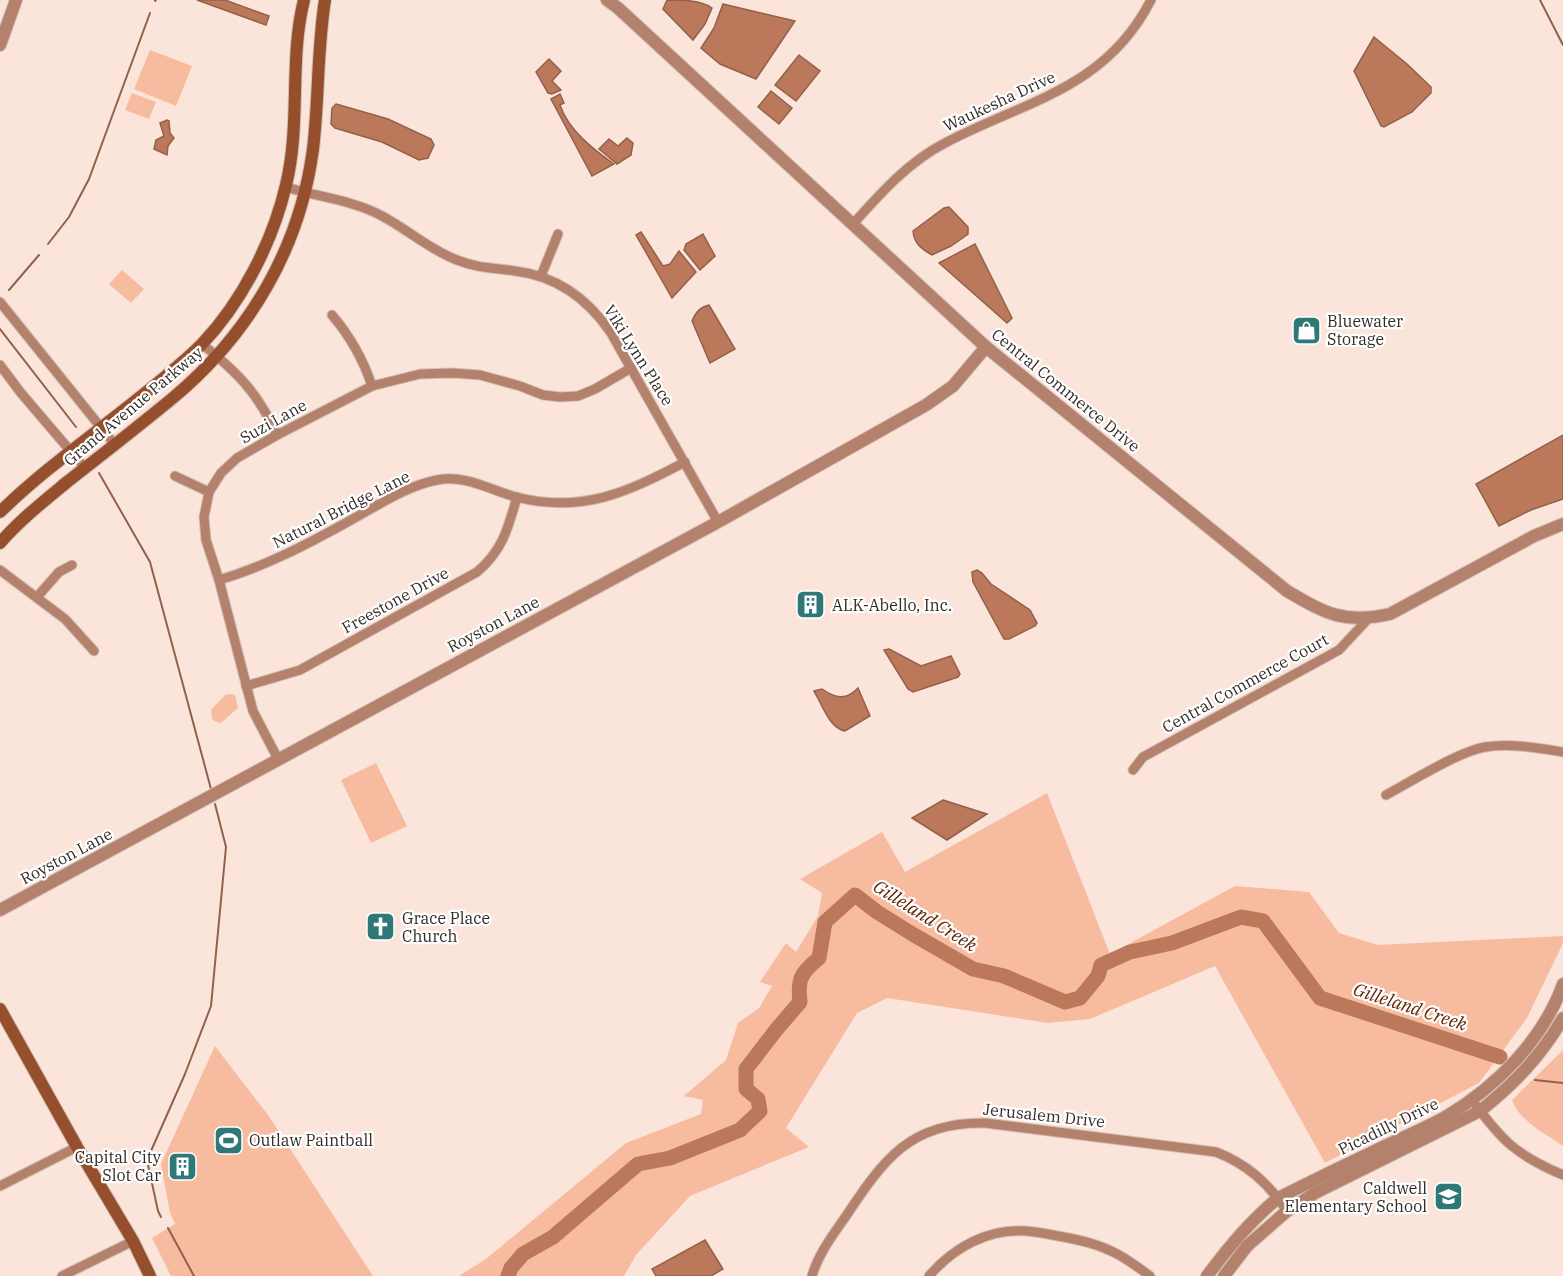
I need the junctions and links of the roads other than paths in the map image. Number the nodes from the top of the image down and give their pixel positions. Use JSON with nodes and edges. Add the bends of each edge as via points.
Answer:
{"nodes":[{"id":1,"x":16,"y":0,"type":"edge"},
{"id":2,"x":304,"y":0,"type":"edge"},
{"id":3,"x":325,"y":0,"type":"edge"},
{"id":4,"x":607,"y":0,"type":"edge"},
{"id":5,"x":1151,"y":0,"type":"edge"},
{"id":6,"x":0,"y":45,"type":"edge"},
{"id":7,"x":286,"y":186,"type":"junction"},
{"id":8,"x":304,"y":193,"type":"junction"},
{"id":9,"x":852,"y":224,"type":"junction"},
{"id":10,"x":558,"y":234,"type":"dead end"},
{"id":11,"x":541,"y":276,"type":"junction"},
{"id":12,"x":0,"y":302,"type":"edge"},
{"id":13,"x":332,"y":315,"type":"dead end"},
{"id":14,"x":202,"y":344,"type":"junction"},
{"id":15,"x":986,"y":347,"type":"junction"},
{"id":16,"x":218,"y":356,"type":"junction"},
{"id":17,"x":0,"y":365,"type":"edge"},
{"id":18,"x":631,"y":368,"type":"junction"},
{"id":19,"x":372,"y":386,"type":"junction"},
{"id":20,"x":102,"y":428,"type":"junction"},
{"id":21,"x":277,"y":435,"type":"junction"},
{"id":22,"x":114,"y":445,"type":"junction"},
{"id":23,"x":71,"y":452,"type":"junction"},
{"id":24,"x":685,"y":462,"type":"junction"},
{"id":25,"x":85,"y":468,"type":"junction"},
{"id":26,"x":175,"y":476,"type":"dead end"},
{"id":27,"x":209,"y":492,"type":"junction"},
{"id":28,"x":517,"y":497,"type":"junction"},
{"id":29,"x":0,"y":512,"type":"edge"},
{"id":30,"x":718,"y":522,"type":"junction"},
{"id":31,"x":1563,"y":524,"type":"edge"},
{"id":32,"x":0,"y":543,"type":"edge"},
{"id":33,"x":72,"y":565,"type":"dead end"},
{"id":34,"x":0,"y":570,"type":"edge"},
{"id":35,"x":219,"y":580,"type":"junction"},
{"id":36,"x":38,"y":597,"type":"junction"},
{"id":37,"x":1368,"y":619,"type":"junction"},
{"id":38,"x":94,"y":651,"type":"dead end"},
{"id":39,"x":246,"y":686,"type":"junction"},
{"id":40,"x":1563,"y":752,"type":"edge"},
{"id":41,"x":278,"y":759,"type":"junction"},
{"id":42,"x":1133,"y":770,"type":"dead end"},
{"id":43,"x":1386,"y":795,"type":"dead end"},
{"id":44,"x":0,"y":910,"type":"edge"},
{"id":45,"x":1563,"y":984,"type":"edge"},
{"id":46,"x":0,"y":1009,"type":"edge"},
{"id":47,"x":1563,"y":1018,"type":"edge"},
{"id":48,"x":3,"y":1022,"type":"edge"},
{"id":49,"x":1472,"y":1100,"type":"junction"},
{"id":50,"x":1480,"y":1111,"type":"junction"},
{"id":51,"x":77,"y":1147,"type":"junction"},
{"id":52,"x":1563,"y":1175,"type":"edge"},
{"id":53,"x":0,"y":1186,"type":"edge"},
{"id":54,"x":1278,"y":1198,"type":"junction"},
{"id":55,"x":1287,"y":1211,"type":"junction"},
{"id":56,"x":133,"y":1241,"type":"junction"},
{"id":57,"x":62,"y":1276,"type":"edge"},
{"id":58,"x":150,"y":1276,"type":"edge"},
{"id":59,"x":812,"y":1276,"type":"edge"},
{"id":60,"x":929,"y":1276,"type":"edge"},
{"id":61,"x":1150,"y":1276,"type":"edge"},
{"id":62,"x":1207,"y":1276,"type":"edge"},
{"id":63,"x":1224,"y":1276,"type":"edge"}],
"edges":[{"from":1,"to":6,"type":"street"},
{"from":2,"to":7,"type":"main road","name":"Grand Avenue Parkway","via":[[295,127]]},
{"from":3,"to":8,"type":"main road","name":"Grand Avenue Parkway","via":[[313,148]]},
{"from":4,"to":9,"type":"street","name":"Central Commerce Drive"},
{"from":5,"to":9,"type":"street","name":"Waukesha Drive","via":[[1107,57],[1078,80],[944,143],[896,178]]},
{"from":7,"to":8,"type":"street","name":"Viki Lynn Place"},
{"from":7,"to":14,"type":"main road","name":"Grand Avenue Parkway","via":[[256,264]]},
{"from":8,"to":11,"type":"street","name":"Viki Lynn Place","via":[[382,216],[454,260]]},
{"from":8,"to":16,"type":"main road","name":"Grand Avenue Parkway","via":[[273,277]]},
{"from":9,"to":15,"type":"street","name":"Central Commerce Drive"},
{"from":10,"to":11,"type":"street"},
{"from":11,"to":18,"type":"street","name":"Viki Lynn Place","via":[[583,299],[600,316]]},
{"from":12,"to":20,"type":"street"},
{"from":13,"to":19,"type":"street","via":[[356,348]]},
{"from":14,"to":16,"type":"street"},
{"from":14,"to":20,"type":"main road","name":"Grand Avenue Parkway"},
{"from":15,"to":30,"type":"street","name":"Royston Lane","via":[[941,396]]},
{"from":15,"to":37,"type":"street","name":"Central Commerce Drive","via":[[1287,591],[1319,610],[1349,619]]},
{"from":16,"to":21,"type":"street","via":[[265,408]]},
{"from":16,"to":22,"type":"main road","name":"Grand Avenue Parkway"},
{"from":17,"to":23,"type":"street"},
{"from":18,"to":19,"type":"street","name":"Suzi Lane","via":[[578,396],[543,395],[480,375],[453,373],[420,374]]},
{"from":18,"to":24,"type":"street","name":"Viki Lynn Place"},
{"from":19,"to":21,"type":"street","name":"Suzi Lane"},
{"from":20,"to":22,"type":"street"},
{"from":20,"to":23,"type":"main road","name":"Grand Avenue Parkway"},
{"from":21,"to":27,"type":"street","name":"Suzi Lane","via":[[237,458]]},
{"from":22,"to":25,"type":"main road","name":"Grand Avenue Parkway"},
{"from":23,"to":25,"type":"street"},
{"from":23,"to":29,"type":"main road","name":"Grand Avenue Parkway"},
{"from":24,"to":28,"type":"street","name":"Natural Bridge Lane","via":[[642,485],[592,501],[546,502]]},
{"from":24,"to":30,"type":"street","name":"Viki Lynn Place"},
{"from":25,"to":32,"type":"main road","name":"Grand Avenue Parkway"},
{"from":26,"to":27,"type":"street"},
{"from":27,"to":35,"type":"street","name":"Suzi Lane","via":[[204,517],[206,540]]},
{"from":28,"to":35,"type":"street","name":"Natural Bridge Lane","via":[[466,480],[439,479],[411,488],[256,569]]},
{"from":28,"to":39,"type":"street","name":"Freestone Drive","via":[[502,543],[477,572],[300,670]]},
{"from":30,"to":41,"type":"street","name":"Royston Lane"},
{"from":31,"to":37,"type":"street","name":"Central Commerce Drive","via":[[1390,614]]},
{"from":33,"to":36,"type":"street","via":[[59,572]]},
{"from":34,"to":36,"type":"street"},
{"from":35,"to":39,"type":"street","name":"Suzi Lane"},
{"from":36,"to":38,"type":"street"},
{"from":37,"to":42,"type":"street","name":"Central Commerce Court","via":[[1339,650],[1143,757]]},
{"from":39,"to":41,"type":"street","name":"Suzi Lane"},
{"from":40,"to":43,"type":"street","via":[[1483,747]]},
{"from":41,"to":44,"type":"street","name":"Royston Lane"},
{"from":45,"to":49,"type":"street","name":"Picadilly Drive","via":[[1524,1051]]},
{"from":46,"to":48,"type":"main road"},
{"from":47,"to":50,"type":"street","name":"Picadilly Drive","via":[[1532,1064]]},
{"from":48,"to":51,"type":"main road"},
{"from":49,"to":50,"type":"street"},
{"from":49,"to":54,"type":"street","name":"Picadilly Drive"},
{"from":50,"to":52,"type":"street","via":[[1507,1143],[1528,1159]]},
{"from":50,"to":55,"type":"street","name":"Picadilly Drive","via":[[1315,1193]]},
{"from":51,"to":53,"type":"street"},
{"from":51,"to":56,"type":"main road"},
{"from":54,"to":55,"type":"street","name":"Jerusalem Drive"},
{"from":54,"to":59,"type":"street","name":"Jerusalem Drive","via":[[1245,1166],[1204,1149],[985,1123],[960,1124],[924,1134],[884,1162],[824,1248]]},
{"from":54,"to":62,"type":"street","name":"Picadilly Drive","via":[[1244,1229]]},
{"from":55,"to":63,"type":"street","name":"Picadilly Drive","via":[[1247,1246]]},
{"from":56,"to":57,"type":"street"},
{"from":56,"to":58,"type":"main road"},
{"from":60,"to":61,"type":"street","via":[[947,1257],[983,1237],[1025,1231],[1086,1240],[1122,1256]]}]}
